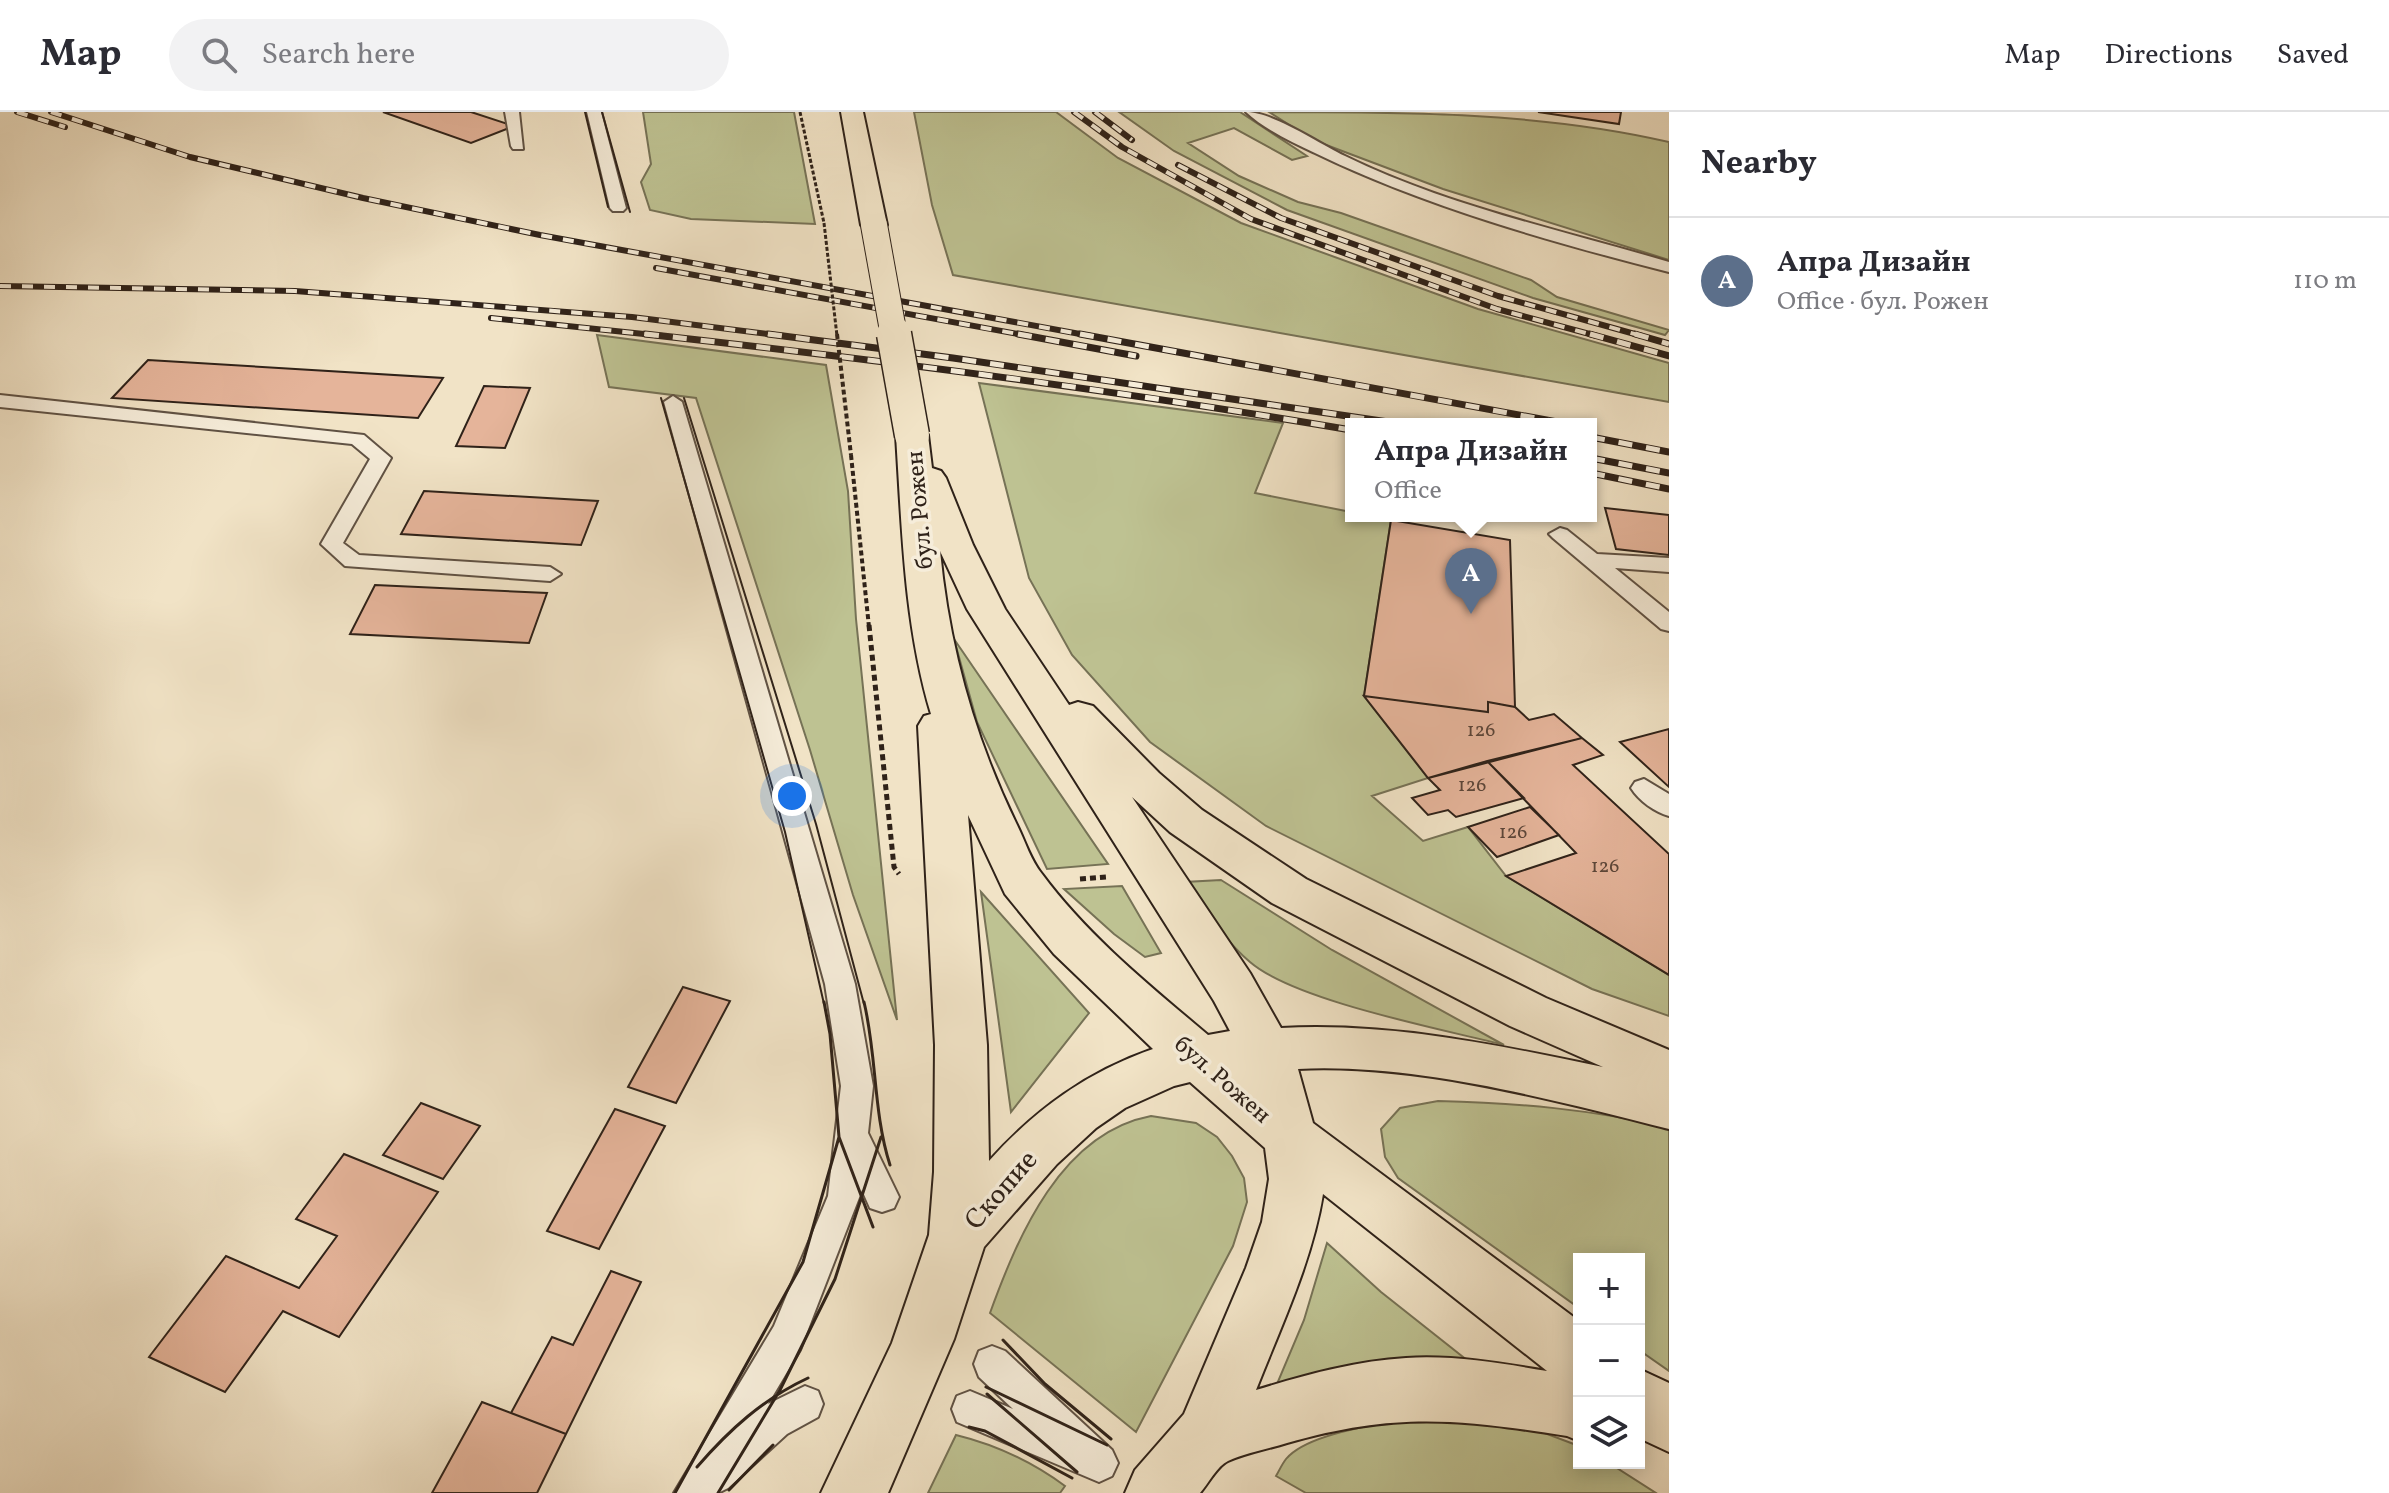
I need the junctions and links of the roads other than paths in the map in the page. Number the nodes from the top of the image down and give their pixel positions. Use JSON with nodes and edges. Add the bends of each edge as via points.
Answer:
{"nodes":[{"id":1,"x":512,"y":112,"type":"edge"},
{"id":2,"x":594,"y":112,"type":"edge"},
{"id":3,"x":827,"y":112,"type":"edge"},
{"id":4,"x":852,"y":112,"type":"edge"},
{"id":5,"x":877,"y":112,"type":"edge"},
{"id":6,"x":1253,"y":112,"type":"edge"},
{"id":7,"x":518,"y":146,"type":"dead end"},
{"id":8,"x":863,"y":172,"type":"junction"},
{"id":9,"x":618,"y":208,"type":"dead end"},
{"id":10,"x":1669,"y":267,"type":"edge"},
{"id":11,"x":0,"y":401,"type":"edge"},
{"id":12,"x":673,"y":402,"type":"dead end"},
{"id":13,"x":912,"y":435,"type":"junction"},
{"id":14,"x":1560,"y":534,"type":"dead end"},
{"id":15,"x":1591,"y":560,"type":"junction"},
{"id":16,"x":1669,"y":565,"type":"edge"},
{"id":17,"x":550,"y":574,"type":"dead end"},
{"id":18,"x":1669,"y":624,"type":"edge"},
{"id":19,"x":1001,"y":631,"type":"junction"},
{"id":20,"x":933,"y":640,"type":"junction"},
{"id":21,"x":1644,"y":788,"type":"dead end"},
{"id":22,"x":1669,"y":807,"type":"edge"},
{"id":23,"x":1266,"y":1049,"type":"junction"},
{"id":24,"x":1200,"y":1058,"type":"junction"},
{"id":25,"x":1669,"y":1073,"type":"edge"},
{"id":26,"x":1669,"y":1106,"type":"edge"},
{"id":27,"x":852,"y":1133,"type":"junction"},
{"id":28,"x":1290,"y":1137,"type":"junction"},
{"id":29,"x":882,"y":1197,"type":"dead end"},
{"id":30,"x":958,"y":1236,"type":"junction"},
{"id":31,"x":1573,"y":1353,"type":"edge"},
{"id":32,"x":992,"y":1364,"type":"dead end"},
{"id":33,"x":805,"y":1404,"type":"dead end"},
{"id":34,"x":1645,"y":1404,"type":"edge"},
{"id":35,"x":1573,"y":1408,"type":"edge"},
{"id":36,"x":970,"y":1409,"type":"dead end"},
{"id":37,"x":1669,"y":1421,"type":"edge"},
{"id":38,"x":1206,"y":1436,"type":"junction"},
{"id":39,"x":1645,"y":1439,"type":"edge"},
{"id":40,"x":1669,"y":1449,"type":"edge"},
{"id":41,"x":694,"y":1493,"type":"edge"},
{"id":42,"x":854,"y":1493,"type":"edge"},
{"id":43,"x":1158,"y":1493,"type":"edge"}],
"edges":[{"from":1,"to":7,"type":"lane"},
{"from":2,"to":9,"type":"lane"},
{"from":3,"to":8,"type":"main road","name":"бул. Рожен"},
{"from":4,"to":8,"type":"main road","name":"бул. Рожен"},
{"from":5,"to":8,"type":"main road","name":"бул. Рожен"},
{"from":6,"to":10,"type":"lane","via":[[1378,176]]},
{"from":8,"to":13,"type":"main road","name":"бул. Рожен","bridge":true},
{"from":11,"to":17,"type":"lane","via":[[357,439],[381,458],[332,544],[353,561]]},
{"from":12,"to":27,"type":"lane","via":[[840,984],[857,1086]]},
{"from":13,"to":19,"type":"main road","name":"бул. Рожен","via":[[960,556]]},
{"from":13,"to":20,"type":"main road","name":"бул. Рожен"},
{"from":14,"to":15,"type":"lane"},
{"from":15,"to":16,"type":"lane"},
{"from":15,"to":18,"type":"lane"},
{"from":19,"to":23,"type":"main road","name":"бул. Рожен","via":[[1232,987]]},
{"from":19,"to":25,"type":"main road","via":[[1144,784],[1260,873],[1514,1005]]},
{"from":20,"to":24,"type":"main road","name":"бул. Рожен","via":[[974,781],[1021,882],[1071,941]]},
{"from":20,"to":30,"type":"main road","via":[[963,1079],[965,1156]]},
{"from":21,"to":22,"type":"lane"},
{"from":23,"to":24,"type":"main road","name":"Скопие"},
{"from":23,"to":26,"type":"main road","name":"Скопие","via":[[1436,1056]]},
{"from":23,"to":28,"type":"main road","name":"бул. Рожен"},
{"from":24,"to":28,"type":"main road","name":"бул. Рожен"},
{"from":24,"to":30,"type":"main road","name":"Скопие","via":[[1107,1091],[1036,1146]]},
{"from":27,"to":29,"type":"lane"},
{"from":27,"to":41,"type":"lane","via":[[845,1196],[787,1338]]},
{"from":28,"to":31,"type":"main road"},
{"from":28,"to":38,"type":"main road","via":[[1297,1179],[1290,1222]]},
{"from":30,"to":42,"type":"main road","name":"Скопие","via":[[914,1366]]},
{"from":32,"to":36,"type":"lane","via":[[1099,1463]]},
{"from":33,"to":41,"type":"lane","via":[[774,1421]]},
{"from":34,"to":37,"type":"main road"},
{"from":35,"to":38,"type":"main road","via":[[1475,1390],[1387,1390],[1319,1403]]},
{"from":38,"to":43,"type":"main road"},
{"from":39,"to":40,"type":"main road"}]}
